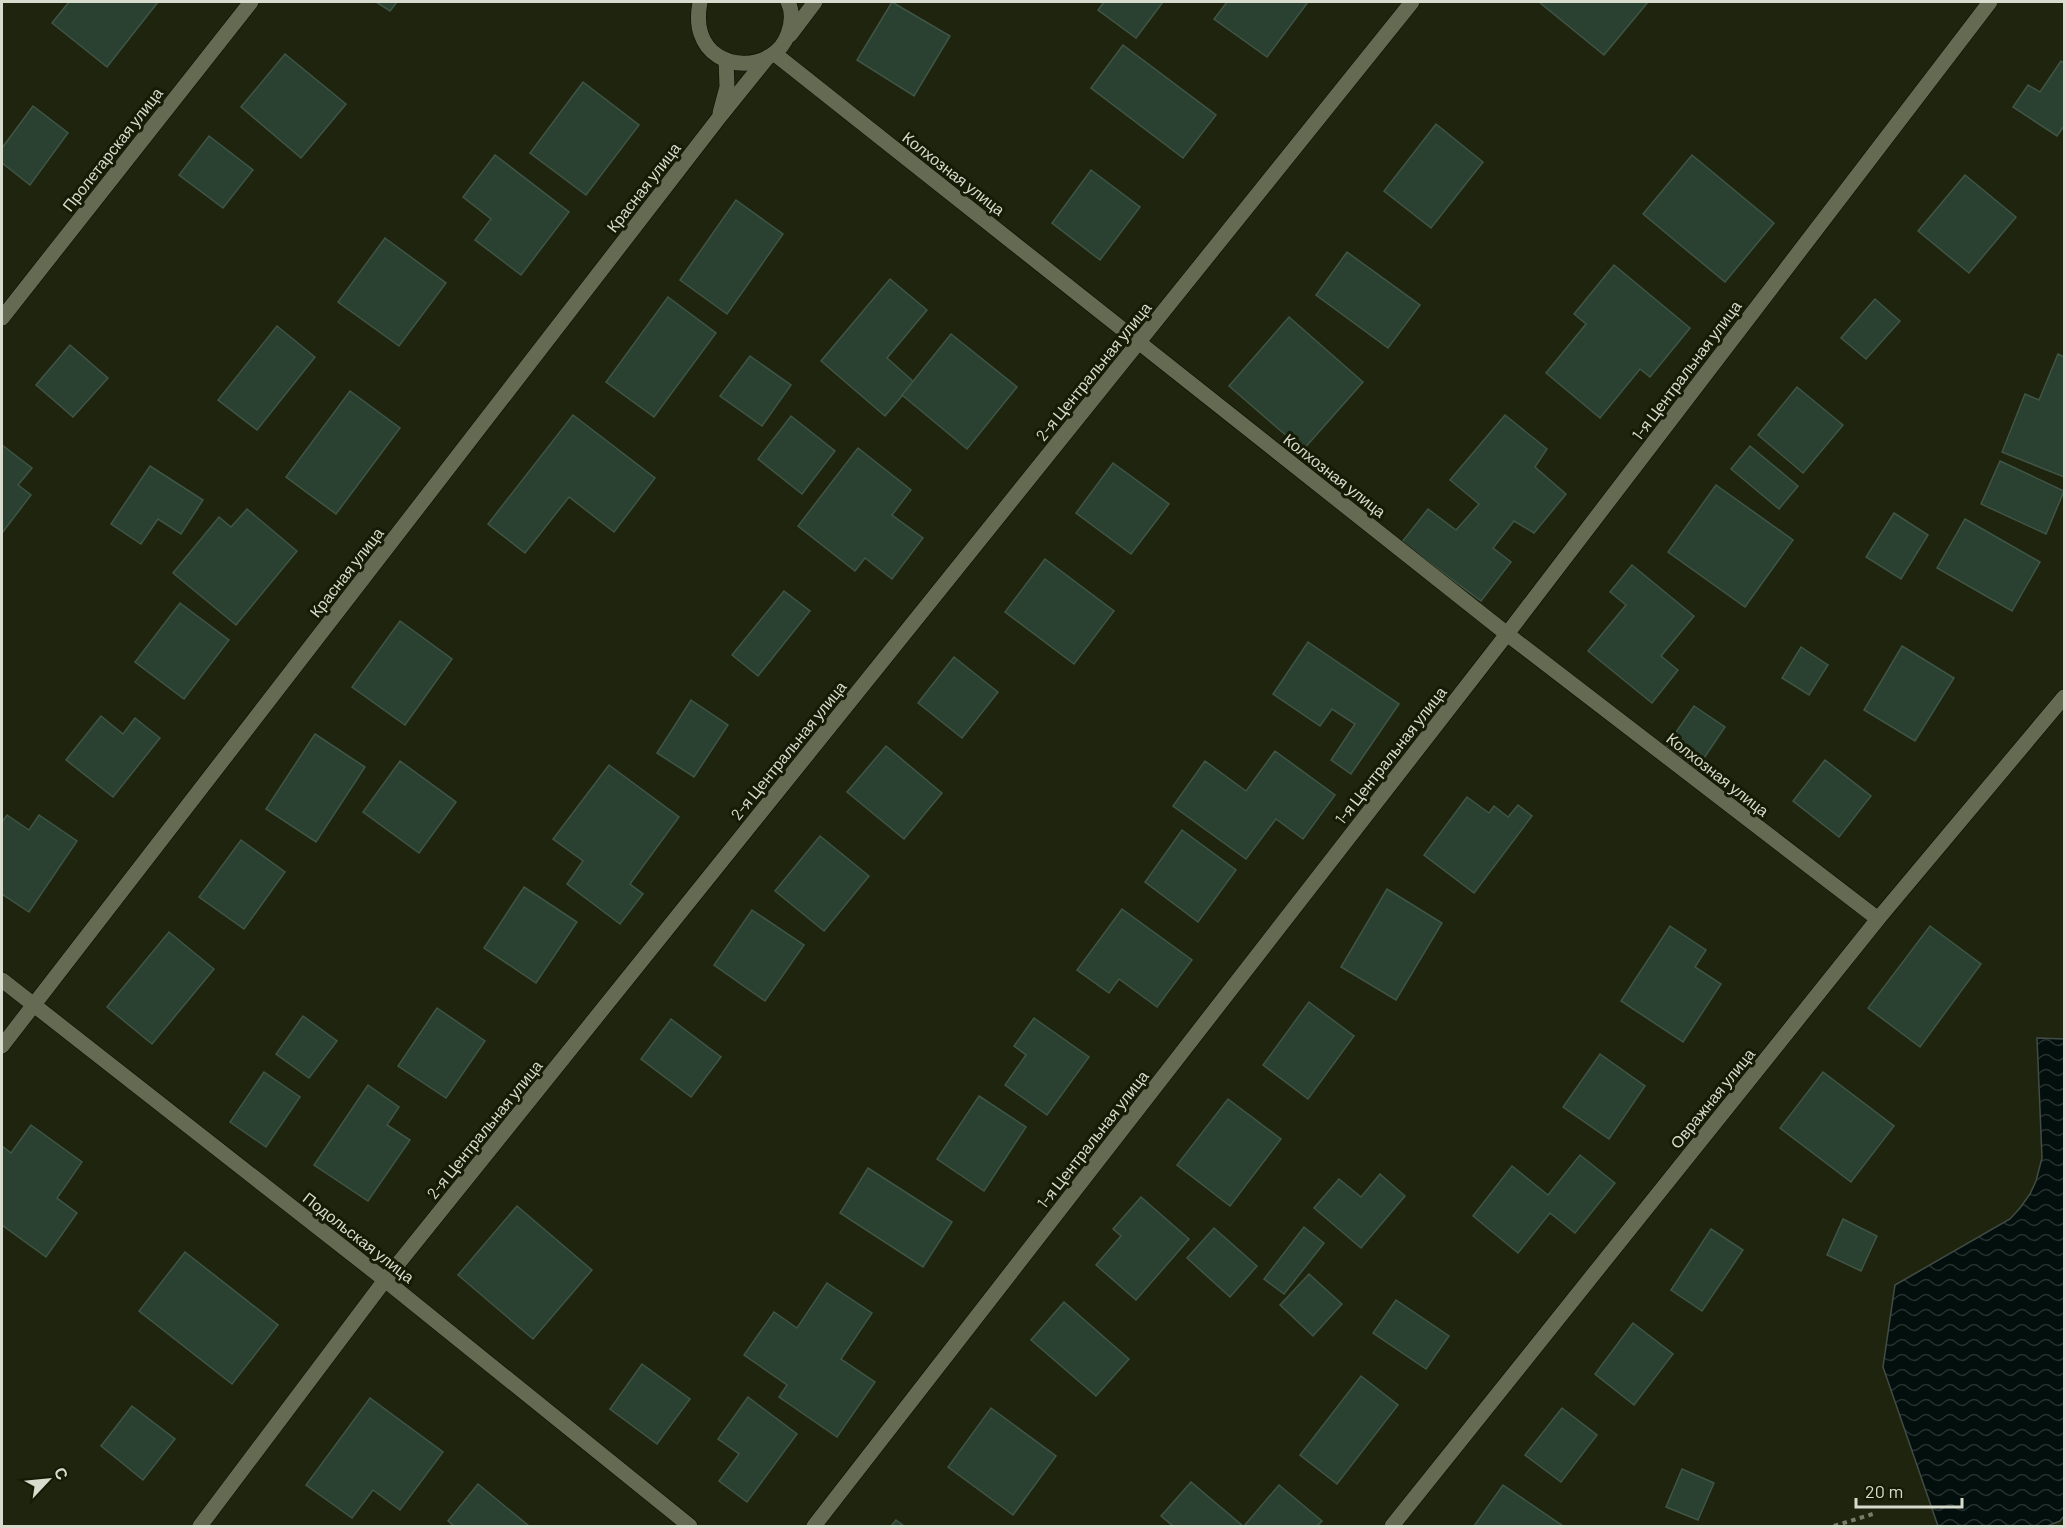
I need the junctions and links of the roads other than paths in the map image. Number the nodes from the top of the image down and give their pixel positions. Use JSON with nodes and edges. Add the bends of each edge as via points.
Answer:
{"nodes":[{"id":1,"x":251,"y":2,"type":"edge"},
{"id":2,"x":688,"y":2,"type":"edge"},
{"id":3,"x":700,"y":2,"type":"edge"},
{"id":4,"x":788,"y":2,"type":"edge"},
{"id":5,"x":815,"y":2,"type":"edge"},
{"id":6,"x":1412,"y":2,"type":"edge"},
{"id":7,"x":1990,"y":2,"type":"edge"},
{"id":8,"x":698,"y":19,"type":"junction"},
{"id":9,"x":786,"y":40,"type":"junction"},
{"id":10,"x":771,"y":56,"type":"junction"},
{"id":11,"x":726,"y":60,"type":"junction"},
{"id":12,"x":718,"y":119,"type":"junction"},
{"id":13,"x":2,"y":318,"type":"edge"},
{"id":14,"x":1139,"y":342,"type":"junction"},
{"id":15,"x":1507,"y":634,"type":"junction"},
{"id":16,"x":2064,"y":697,"type":"edge"},
{"id":17,"x":1878,"y":919,"type":"junction"},
{"id":18,"x":2,"y":980,"type":"edge"},
{"id":19,"x":34,"y":1005,"type":"junction"},
{"id":20,"x":2,"y":1046,"type":"edge"},
{"id":21,"x":385,"y":1280,"type":"junction"},
{"id":22,"x":200,"y":1527,"type":"edge"},
{"id":23,"x":690,"y":1527,"type":"edge"},
{"id":24,"x":814,"y":1527,"type":"edge"},
{"id":25,"x":1392,"y":1527,"type":"edge"}],
"edges":[{"from":1,"to":13,"type":"street","name":"Пролетарская улица"},
{"from":2,"to":8,"type":"street"},
{"from":3,"to":8,"type":"street"},
{"from":4,"to":9,"type":"street","via":[[792,24]]},
{"from":5,"to":9,"type":"street"},
{"from":6,"to":14,"type":"street","name":"2-я Центральная улица"},
{"from":7,"to":15,"type":"street","name":"1-я Центральная улица"},
{"from":8,"to":11,"type":"street","via":[[701,36],[711,51]]},
{"from":9,"to":10,"type":"street","name":"Красная улица"},
{"from":10,"to":11,"type":"street","via":[[743,64]]},
{"from":10,"to":12,"type":"street","name":"Красная улица"},
{"from":10,"to":14,"type":"street","name":"Колхозная улица"},
{"from":11,"to":12,"type":"street","name":"Красная улица","via":[[727,87]]},
{"from":12,"to":19,"type":"street","name":"Красная улица"},
{"from":14,"to":15,"type":"street","name":"Колхозная улица"},
{"from":14,"to":21,"type":"street","name":"2-я Центральная улица"},
{"from":15,"to":17,"type":"street","name":"Колхозная улица"},
{"from":15,"to":24,"type":"street","name":"1-я Центральная улица"},
{"from":16,"to":17,"type":"street","name":"Овражная улица"},
{"from":17,"to":25,"type":"street","name":"Овражная улица"},
{"from":18,"to":19,"type":"street","name":"Подольская улица"},
{"from":19,"to":20,"type":"street","name":"Красная улица"},
{"from":19,"to":21,"type":"street","name":"Подольская улица"},
{"from":21,"to":22,"type":"street","name":"2-я Центральная улица"},
{"from":21,"to":23,"type":"street","name":"Подольская улица"}]}
